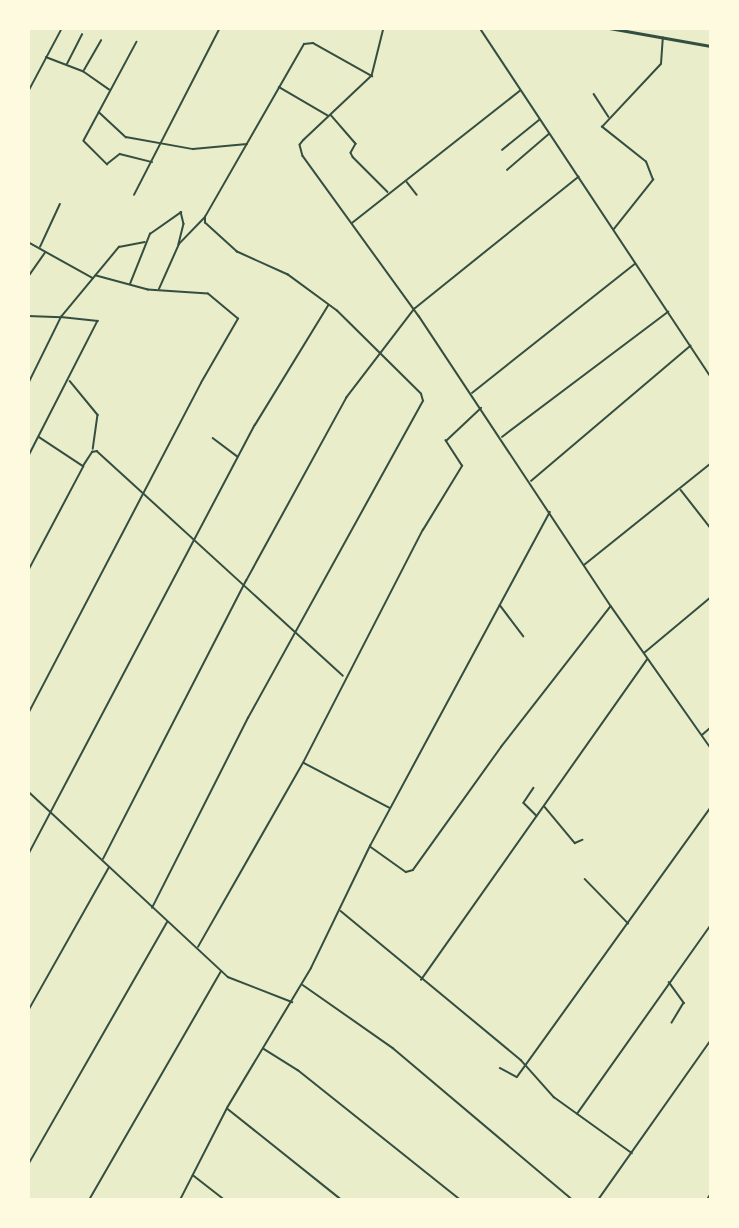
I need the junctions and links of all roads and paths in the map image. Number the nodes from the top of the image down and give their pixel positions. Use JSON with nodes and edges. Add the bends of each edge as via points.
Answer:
{"nodes":[{"id":1,"x":62,"y":28,"type":"edge"},
{"id":2,"x":220,"y":28,"type":"edge"},
{"id":3,"x":384,"y":28,"type":"edge"},
{"id":4,"x":480,"y":28,"type":"edge"},
{"id":5,"x":609,"y":28,"type":"edge"},
{"id":6,"x":639,"y":28,"type":"edge"},
{"id":7,"x":640,"y":34,"type":"junction"},
{"id":8,"x":82,"y":35,"type":"dead end"},
{"id":9,"x":663,"y":38,"type":"junction"},
{"id":10,"x":101,"y":40,"type":"dead end"},
{"id":11,"x":138,"y":42,"type":"dead end"},
{"id":12,"x":711,"y":45,"type":"edge"},
{"id":13,"x":46,"y":57,"type":"junction"},
{"id":14,"x":67,"y":65,"type":"junction"},
{"id":15,"x":83,"y":71,"type":"junction"},
{"id":16,"x":372,"y":76,"type":"junction"},
{"id":17,"x":278,"y":87,"type":"junction"},
{"id":18,"x":110,"y":89,"type":"junction"},
{"id":19,"x":521,"y":91,"type":"junction"},
{"id":20,"x":28,"y":92,"type":"edge"},
{"id":21,"x":594,"y":94,"type":"dead end"},
{"id":22,"x":99,"y":112,"type":"junction"},
{"id":23,"x":330,"y":115,"type":"junction"},
{"id":24,"x":610,"y":118,"type":"junction"},
{"id":25,"x":540,"y":119,"type":"junction"},
{"id":26,"x":549,"y":133,"type":"junction"},
{"id":27,"x":161,"y":144,"type":"junction"},
{"id":28,"x":248,"y":144,"type":"junction"},
{"id":29,"x":502,"y":150,"type":"dead end"},
{"id":30,"x":152,"y":162,"type":"junction"},
{"id":31,"x":507,"y":170,"type":"dead end"},
{"id":32,"x":578,"y":177,"type":"junction"},
{"id":33,"x":407,"y":182,"type":"junction"},
{"id":34,"x":390,"y":193,"type":"junction"},
{"id":35,"x":134,"y":195,"type":"dead end"},
{"id":36,"x":417,"y":195,"type":"dead end"},
{"id":37,"x":60,"y":204,"type":"dead end"},
{"id":38,"x":205,"y":217,"type":"junction"},
{"id":39,"x":352,"y":223,"type":"junction"},
{"id":40,"x":614,"y":230,"type":"junction"},
{"id":41,"x":182,"y":234,"type":"junction"},
{"id":42,"x":186,"y":237,"type":"junction"},
{"id":43,"x":28,"y":242,"type":"edge"},
{"id":44,"x":145,"y":242,"type":"junction"},
{"id":45,"x":179,"y":244,"type":"junction"},
{"id":46,"x":39,"y":248,"type":"junction"},
{"id":47,"x":45,"y":252,"type":"junction"},
{"id":48,"x":636,"y":263,"type":"junction"},
{"id":49,"x":28,"y":277,"type":"edge"},
{"id":50,"x":95,"y":277,"type":"junction"},
{"id":51,"x":129,"y":285,"type":"junction"},
{"id":52,"x":158,"y":290,"type":"junction"},
{"id":53,"x":329,"y":305,"type":"junction"},
{"id":54,"x":414,"y":309,"type":"junction"},
{"id":55,"x":668,"y":312,"type":"junction"},
{"id":56,"x":28,"y":316,"type":"edge"},
{"id":57,"x":61,"y":317,"type":"junction"},
{"id":58,"x":690,"y":346,"type":"junction"},
{"id":59,"x":380,"y":352,"type":"junction"},
{"id":60,"x":711,"y":376,"type":"edge"},
{"id":61,"x":69,"y":380,"type":"junction"},
{"id":62,"x":28,"y":384,"type":"edge"},
{"id":63,"x":472,"y":394,"type":"junction"},
{"id":64,"x":481,"y":407,"type":"junction"},
{"id":65,"x":39,"y":436,"type":"junction"},
{"id":66,"x":501,"y":437,"type":"junction"},
{"id":67,"x":213,"y":438,"type":"dead end"},
{"id":68,"x":93,"y":450,"type":"junction"},
{"id":69,"x":238,"y":457,"type":"junction"},
{"id":70,"x":28,"y":458,"type":"edge"},
{"id":71,"x":711,"y":464,"type":"edge"},
{"id":72,"x":83,"y":466,"type":"junction"},
{"id":73,"x":531,"y":481,"type":"junction"},
{"id":74,"x":680,"y":489,"type":"junction"},
{"id":75,"x":143,"y":496,"type":"junction"},
{"id":76,"x":550,"y":512,"type":"junction"},
{"id":77,"x":711,"y":527,"type":"edge"},
{"id":78,"x":196,"y":538,"type":"junction"},
{"id":79,"x":583,"y":566,"type":"junction"},
{"id":80,"x":28,"y":571,"type":"edge"},
{"id":81,"x":243,"y":586,"type":"junction"},
{"id":82,"x":711,"y":598,"type":"edge"},
{"id":83,"x":500,"y":604,"type":"junction"},
{"id":84,"x":611,"y":606,"type":"junction"},
{"id":85,"x":296,"y":632,"type":"junction"},
{"id":86,"x":523,"y":636,"type":"dead end"},
{"id":87,"x":643,"y":653,"type":"junction"},
{"id":88,"x":647,"y":660,"type":"junction"},
{"id":89,"x":344,"y":677,"type":"junction"},
{"id":90,"x":28,"y":714,"type":"edge"},
{"id":91,"x":711,"y":728,"type":"edge"},
{"id":92,"x":702,"y":736,"type":"junction"},
{"id":93,"x":711,"y":747,"type":"edge"},
{"id":94,"x":303,"y":763,"type":"junction"},
{"id":95,"x":534,"y":788,"type":"dead end"},
{"id":96,"x":28,"y":791,"type":"edge"},
{"id":97,"x":544,"y":806,"type":"junction"},
{"id":98,"x":390,"y":808,"type":"junction"},
{"id":99,"x":711,"y":808,"type":"edge"},
{"id":100,"x":53,"y":813,"type":"junction"},
{"id":101,"x":537,"y":816,"type":"junction"},
{"id":102,"x":582,"y":840,"type":"dead end"},
{"id":103,"x":370,"y":846,"type":"junction"},
{"id":104,"x":28,"y":855,"type":"edge"},
{"id":105,"x":103,"y":859,"type":"junction"},
{"id":106,"x":110,"y":866,"type":"junction"},
{"id":107,"x":585,"y":879,"type":"dead end"},
{"id":108,"x":152,"y":908,"type":"junction"},
{"id":109,"x":340,"y":911,"type":"junction"},
{"id":110,"x":167,"y":921,"type":"junction"},
{"id":111,"x":628,"y":924,"type":"junction"},
{"id":112,"x":711,"y":926,"type":"edge"},
{"id":113,"x":198,"y":947,"type":"junction"},
{"id":114,"x":222,"y":970,"type":"junction"},
{"id":115,"x":421,"y":980,"type":"junction"},
{"id":116,"x":668,"y":982,"type":"junction"},
{"id":117,"x":302,"y":984,"type":"junction"},
{"id":118,"x":292,"y":1002,"type":"junction"},
{"id":119,"x":28,"y":1011,"type":"edge"},
{"id":120,"x":672,"y":1023,"type":"dead end"},
{"id":121,"x":711,"y":1041,"type":"edge"},
{"id":122,"x":264,"y":1048,"type":"junction"},
{"id":123,"x":524,"y":1065,"type":"junction"},
{"id":124,"x":500,"y":1068,"type":"dead end"},
{"id":125,"x":227,"y":1108,"type":"junction"},
{"id":126,"x":577,"y":1114,"type":"junction"},
{"id":127,"x":632,"y":1153,"type":"junction"},
{"id":128,"x":28,"y":1165,"type":"edge"},
{"id":129,"x":193,"y":1174,"type":"junction"},
{"id":130,"x":711,"y":1195,"type":"edge"},
{"id":131,"x":599,"y":1199,"type":"edge"},
{"id":132,"x":89,"y":1200,"type":"edge"},
{"id":133,"x":180,"y":1200,"type":"edge"},
{"id":134,"x":225,"y":1200,"type":"edge"},
{"id":135,"x":342,"y":1200,"type":"edge"},
{"id":136,"x":461,"y":1200,"type":"edge"},
{"id":137,"x":573,"y":1200,"type":"edge"},
{"id":138,"x":707,"y":1200,"type":"edge"}],
"edges":[{"from":1,"to":13,"type":"street"},
{"from":2,"to":27,"type":"street"},
{"from":3,"to":16,"type":"street"},
{"from":4,"to":19,"type":"street"},
{"from":5,"to":7,"type":"highway"},
{"from":6,"to":7,"type":"street"},
{"from":7,"to":9,"type":"highway"},
{"from":8,"to":14,"type":"street"},
{"from":9,"to":12,"type":"highway"},
{"from":9,"to":24,"type":"street","via":[[661,64]]},
{"from":10,"to":15,"type":"street"},
{"from":11,"to":18,"type":"street"},
{"from":13,"to":14,"type":"street"},
{"from":13,"to":20,"type":"street"},
{"from":14,"to":15,"type":"street"},
{"from":15,"to":18,"type":"street"},
{"from":16,"to":17,"type":"street","via":[[308,42]]},
{"from":16,"to":23,"type":"street"},
{"from":17,"to":23,"type":"street"},
{"from":17,"to":28,"type":"street"},
{"from":18,"to":22,"type":"street"},
{"from":19,"to":25,"type":"street"},
{"from":19,"to":33,"type":"street"},
{"from":21,"to":24,"type":"street"},
{"from":22,"to":27,"type":"street","via":[[122,135]]},
{"from":22,"to":30,"type":"street","via":[[84,141],[88,147],[109,165],[120,154]]},
{"from":23,"to":34,"type":"street","via":[[356,142],[353,157]]},
{"from":23,"to":39,"type":"street","via":[[304,140],[300,151]]},
{"from":24,"to":40,"type":"street","via":[[602,129],[646,162],[654,180]]},
{"from":25,"to":26,"type":"street"},
{"from":25,"to":29,"type":"street"},
{"from":26,"to":31,"type":"street"},
{"from":26,"to":32,"type":"street"},
{"from":27,"to":28,"type":"street","via":[[198,149]]},
{"from":27,"to":30,"type":"street"},
{"from":28,"to":38,"type":"street"},
{"from":30,"to":35,"type":"street"},
{"from":32,"to":40,"type":"street"},
{"from":32,"to":54,"type":"street"},
{"from":33,"to":34,"type":"street"},
{"from":33,"to":36,"type":"street"},
{"from":34,"to":39,"type":"street"},
{"from":37,"to":46,"type":"street"},
{"from":38,"to":42,"type":"street"},
{"from":38,"to":53,"type":"street","via":[[216,235],[237,252],[288,275]]},
{"from":39,"to":54,"type":"street"},
{"from":40,"to":48,"type":"street"},
{"from":41,"to":42,"type":"street"},
{"from":41,"to":44,"type":"street","via":[[183,216],[176,212],[154,229]]},
{"from":41,"to":45,"type":"street"},
{"from":42,"to":45,"type":"street"},
{"from":43,"to":46,"type":"street"},
{"from":44,"to":50,"type":"street","via":[[121,246]]},
{"from":44,"to":51,"type":"street"},
{"from":45,"to":52,"type":"street"},
{"from":46,"to":47,"type":"street"},
{"from":47,"to":49,"type":"street"},
{"from":47,"to":50,"type":"street"},
{"from":48,"to":55,"type":"street"},
{"from":48,"to":63,"type":"street"},
{"from":50,"to":51,"type":"street"},
{"from":50,"to":57,"type":"street"},
{"from":51,"to":52,"type":"street"},
{"from":52,"to":75,"type":"street","via":[[208,294],[238,320]]},
{"from":53,"to":59,"type":"street"},
{"from":53,"to":69,"type":"street"},
{"from":54,"to":59,"type":"street"},
{"from":54,"to":63,"type":"street"},
{"from":55,"to":58,"type":"street"},
{"from":55,"to":66,"type":"street"},
{"from":56,"to":57,"type":"street"},
{"from":57,"to":61,"type":"street","via":[[99,322]]},
{"from":57,"to":62,"type":"street"},
{"from":58,"to":60,"type":"street"},
{"from":58,"to":73,"type":"street"},
{"from":59,"to":81,"type":"street","via":[[326,434]]},
{"from":59,"to":85,"type":"street","via":[[421,394],[423,401]]},
{"from":61,"to":65,"type":"street"},
{"from":61,"to":68,"type":"street","via":[[98,415]]},
{"from":63,"to":64,"type":"street"},
{"from":64,"to":66,"type":"street"},
{"from":64,"to":89,"type":"street","via":[[446,441],[462,466]]},
{"from":65,"to":70,"type":"street"},
{"from":65,"to":72,"type":"street"},
{"from":66,"to":73,"type":"street"},
{"from":67,"to":69,"type":"street"},
{"from":68,"to":72,"type":"street"},
{"from":68,"to":75,"type":"street"},
{"from":69,"to":78,"type":"street"},
{"from":71,"to":74,"type":"street"},
{"from":72,"to":80,"type":"street"},
{"from":73,"to":76,"type":"street"},
{"from":74,"to":77,"type":"street"},
{"from":74,"to":79,"type":"street"},
{"from":75,"to":78,"type":"street"},
{"from":75,"to":90,"type":"street"},
{"from":76,"to":79,"type":"street"},
{"from":76,"to":83,"type":"street"},
{"from":78,"to":81,"type":"street"},
{"from":78,"to":100,"type":"street"},
{"from":79,"to":84,"type":"street"},
{"from":81,"to":85,"type":"street"},
{"from":81,"to":105,"type":"street"},
{"from":82,"to":87,"type":"street"},
{"from":83,"to":86,"type":"street"},
{"from":83,"to":98,"type":"street"},
{"from":84,"to":87,"type":"street"},
{"from":84,"to":103,"type":"street","via":[[501,747],[413,870],[406,872]]},
{"from":85,"to":89,"type":"street"},
{"from":85,"to":108,"type":"street"},
{"from":87,"to":88,"type":"street"},
{"from":88,"to":92,"type":"street"},
{"from":88,"to":97,"type":"street"},
{"from":89,"to":94,"type":"street"},
{"from":91,"to":92,"type":"street"},
{"from":92,"to":93,"type":"street"},
{"from":94,"to":98,"type":"street"},
{"from":94,"to":113,"type":"street"},
{"from":95,"to":101,"type":"street","via":[[524,803]]},
{"from":96,"to":100,"type":"street"},
{"from":97,"to":101,"type":"street"},
{"from":97,"to":102,"type":"street","via":[[575,843]]},
{"from":98,"to":103,"type":"street"},
{"from":99,"to":111,"type":"street"},
{"from":100,"to":104,"type":"street"},
{"from":100,"to":105,"type":"street"},
{"from":101,"to":115,"type":"street","via":[[472,902]]},
{"from":103,"to":109,"type":"street"},
{"from":105,"to":106,"type":"street"},
{"from":106,"to":108,"type":"street"},
{"from":106,"to":119,"type":"street"},
{"from":107,"to":111,"type":"street"},
{"from":108,"to":110,"type":"street"},
{"from":109,"to":115,"type":"street"},
{"from":109,"to":117,"type":"street"},
{"from":110,"to":113,"type":"street"},
{"from":110,"to":128,"type":"street"},
{"from":111,"to":123,"type":"street"},
{"from":112,"to":116,"type":"street"},
{"from":113,"to":114,"type":"street"},
{"from":114,"to":118,"type":"street","via":[[237,982]]},
{"from":114,"to":132,"type":"street"},
{"from":115,"to":123,"type":"street"},
{"from":116,"to":120,"type":"street","via":[[684,1003]]},
{"from":116,"to":126,"type":"street"},
{"from":117,"to":118,"type":"street"},
{"from":117,"to":137,"type":"street","via":[[393,1048]]},
{"from":118,"to":122,"type":"street"},
{"from":121,"to":127,"type":"street"},
{"from":122,"to":125,"type":"street"},
{"from":122,"to":136,"type":"street","via":[[298,1070]]},
{"from":123,"to":124,"type":"street","via":[[515,1078]]},
{"from":123,"to":126,"type":"street","via":[[554,1097]]},
{"from":125,"to":129,"type":"street"},
{"from":125,"to":135,"type":"street"},
{"from":126,"to":127,"type":"street"},
{"from":127,"to":131,"type":"street"},
{"from":129,"to":133,"type":"street"},
{"from":129,"to":134,"type":"street"},
{"from":130,"to":138,"type":"street"}]}
